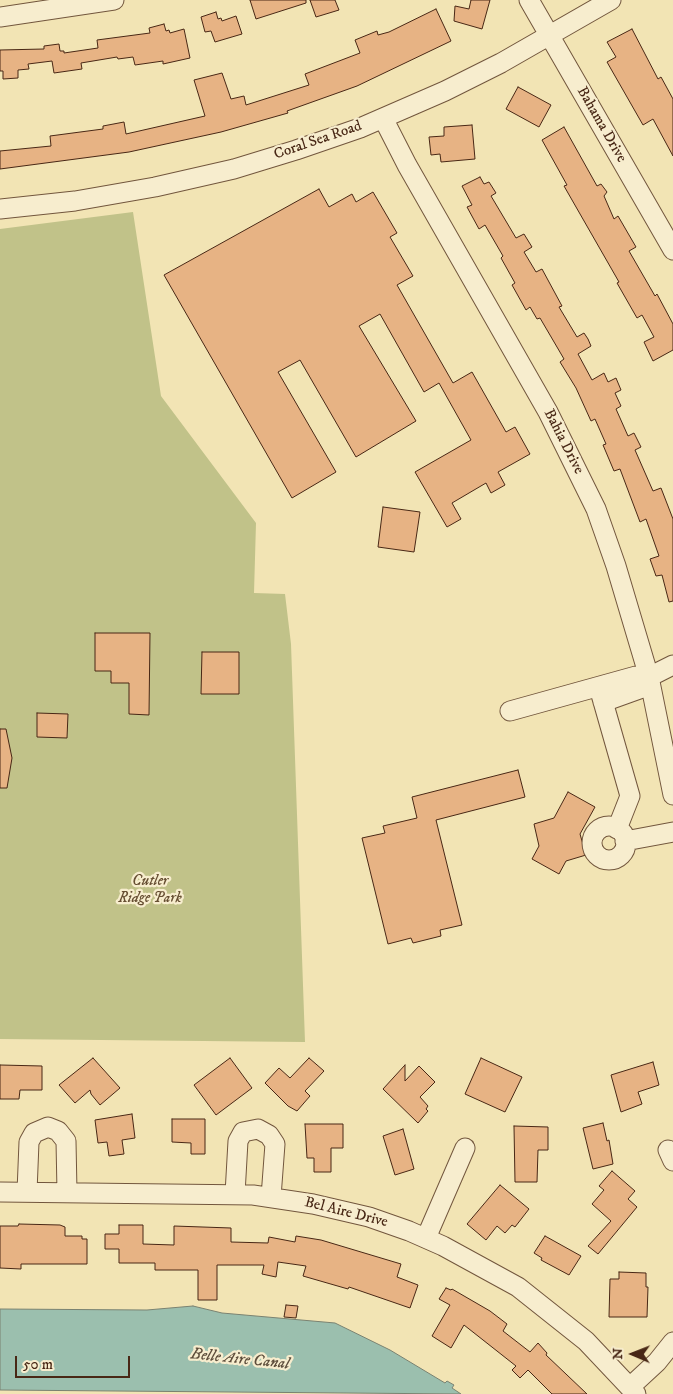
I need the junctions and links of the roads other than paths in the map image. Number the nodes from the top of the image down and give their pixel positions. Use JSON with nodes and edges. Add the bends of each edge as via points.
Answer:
{"nodes":[{"id":1,"x":114,"y":0,"type":"edge"},
{"id":2,"x":529,"y":0,"type":"edge"},
{"id":3,"x":612,"y":0,"type":"edge"},
{"id":4,"x":0,"y":17,"type":"edge"},
{"id":5,"x":549,"y":36,"type":"junction"},
{"id":6,"x":383,"y":118,"type":"junction"},
{"id":7,"x":0,"y":209,"type":"edge"},
{"id":8,"x":673,"y":250,"type":"edge"},
{"id":9,"x":673,"y":665,"type":"edge"},
{"id":10,"x":649,"y":677,"type":"junction"},
{"id":11,"x":601,"y":694,"type":"junction"},
{"id":12,"x":510,"y":711,"type":"dead end"},
{"id":13,"x":673,"y":795,"type":"edge"},
{"id":14,"x":673,"y":832,"type":"edge"},
{"id":15,"x":465,"y":1148,"type":"dead end"},
{"id":16,"x":0,"y":1192,"type":"edge"},
{"id":17,"x":27,"y":1192,"type":"junction"},
{"id":18,"x":67,"y":1192,"type":"junction"},
{"id":19,"x":235,"y":1194,"type":"junction"},
{"id":20,"x":272,"y":1197,"type":"junction"},
{"id":21,"x":426,"y":1238,"type":"junction"},
{"id":22,"x":673,"y":1342,"type":"edge"},
{"id":23,"x":633,"y":1391,"type":"edge"}],
"edges":[{"from":1,"to":4,"type":"street"},
{"from":2,"to":5,"type":"street","name":"Bahama Drive"},
{"from":3,"to":5,"type":"street","name":"Coral Sea Road"},
{"from":5,"to":6,"type":"street","name":"Coral Sea Road","via":[[468,80]]},
{"from":5,"to":8,"type":"street","name":"Bahama Drive"},
{"from":6,"to":7,"type":"street","name":"Coral Sea Road","via":[[296,150],[187,180],[103,197]]},
{"from":6,"to":10,"type":"street","name":"Bahia Drive","via":[[548,412],[596,509]]},
{"from":9,"to":10,"type":"street"},
{"from":10,"to":11,"type":"street","via":[[642,688]]},
{"from":10,"to":13,"type":"street","name":"Bahia Drive"},
{"from":11,"to":12,"type":"street"},
{"from":11,"to":14,"type":"street","via":[[630,796],[621,835]]},
{"from":15,"to":21,"type":"street"},
{"from":16,"to":17,"type":"street","name":"Bel Aire Drive"},
{"from":17,"to":18,"type":"street","name":"Bel Aire Drive"},
{"from":17,"to":18,"type":"street","via":[[29,1142],[34,1132],[48,1127],[58,1131],[66,1141]]},
{"from":18,"to":19,"type":"street","name":"Bel Aire Drive"},
{"from":19,"to":20,"type":"street","name":"Bel Aire Drive"},
{"from":19,"to":20,"type":"street","via":[[238,1141],[244,1132],[258,1129],[269,1135],[275,1144]]},
{"from":20,"to":21,"type":"street","name":"Bel Aire Drive","via":[[349,1211]]},
{"from":21,"to":23,"type":"street","name":"Bel Aire Drive","via":[[499,1275],[536,1299],[604,1357]]},
{"from":22,"to":23,"type":"street"}]}
